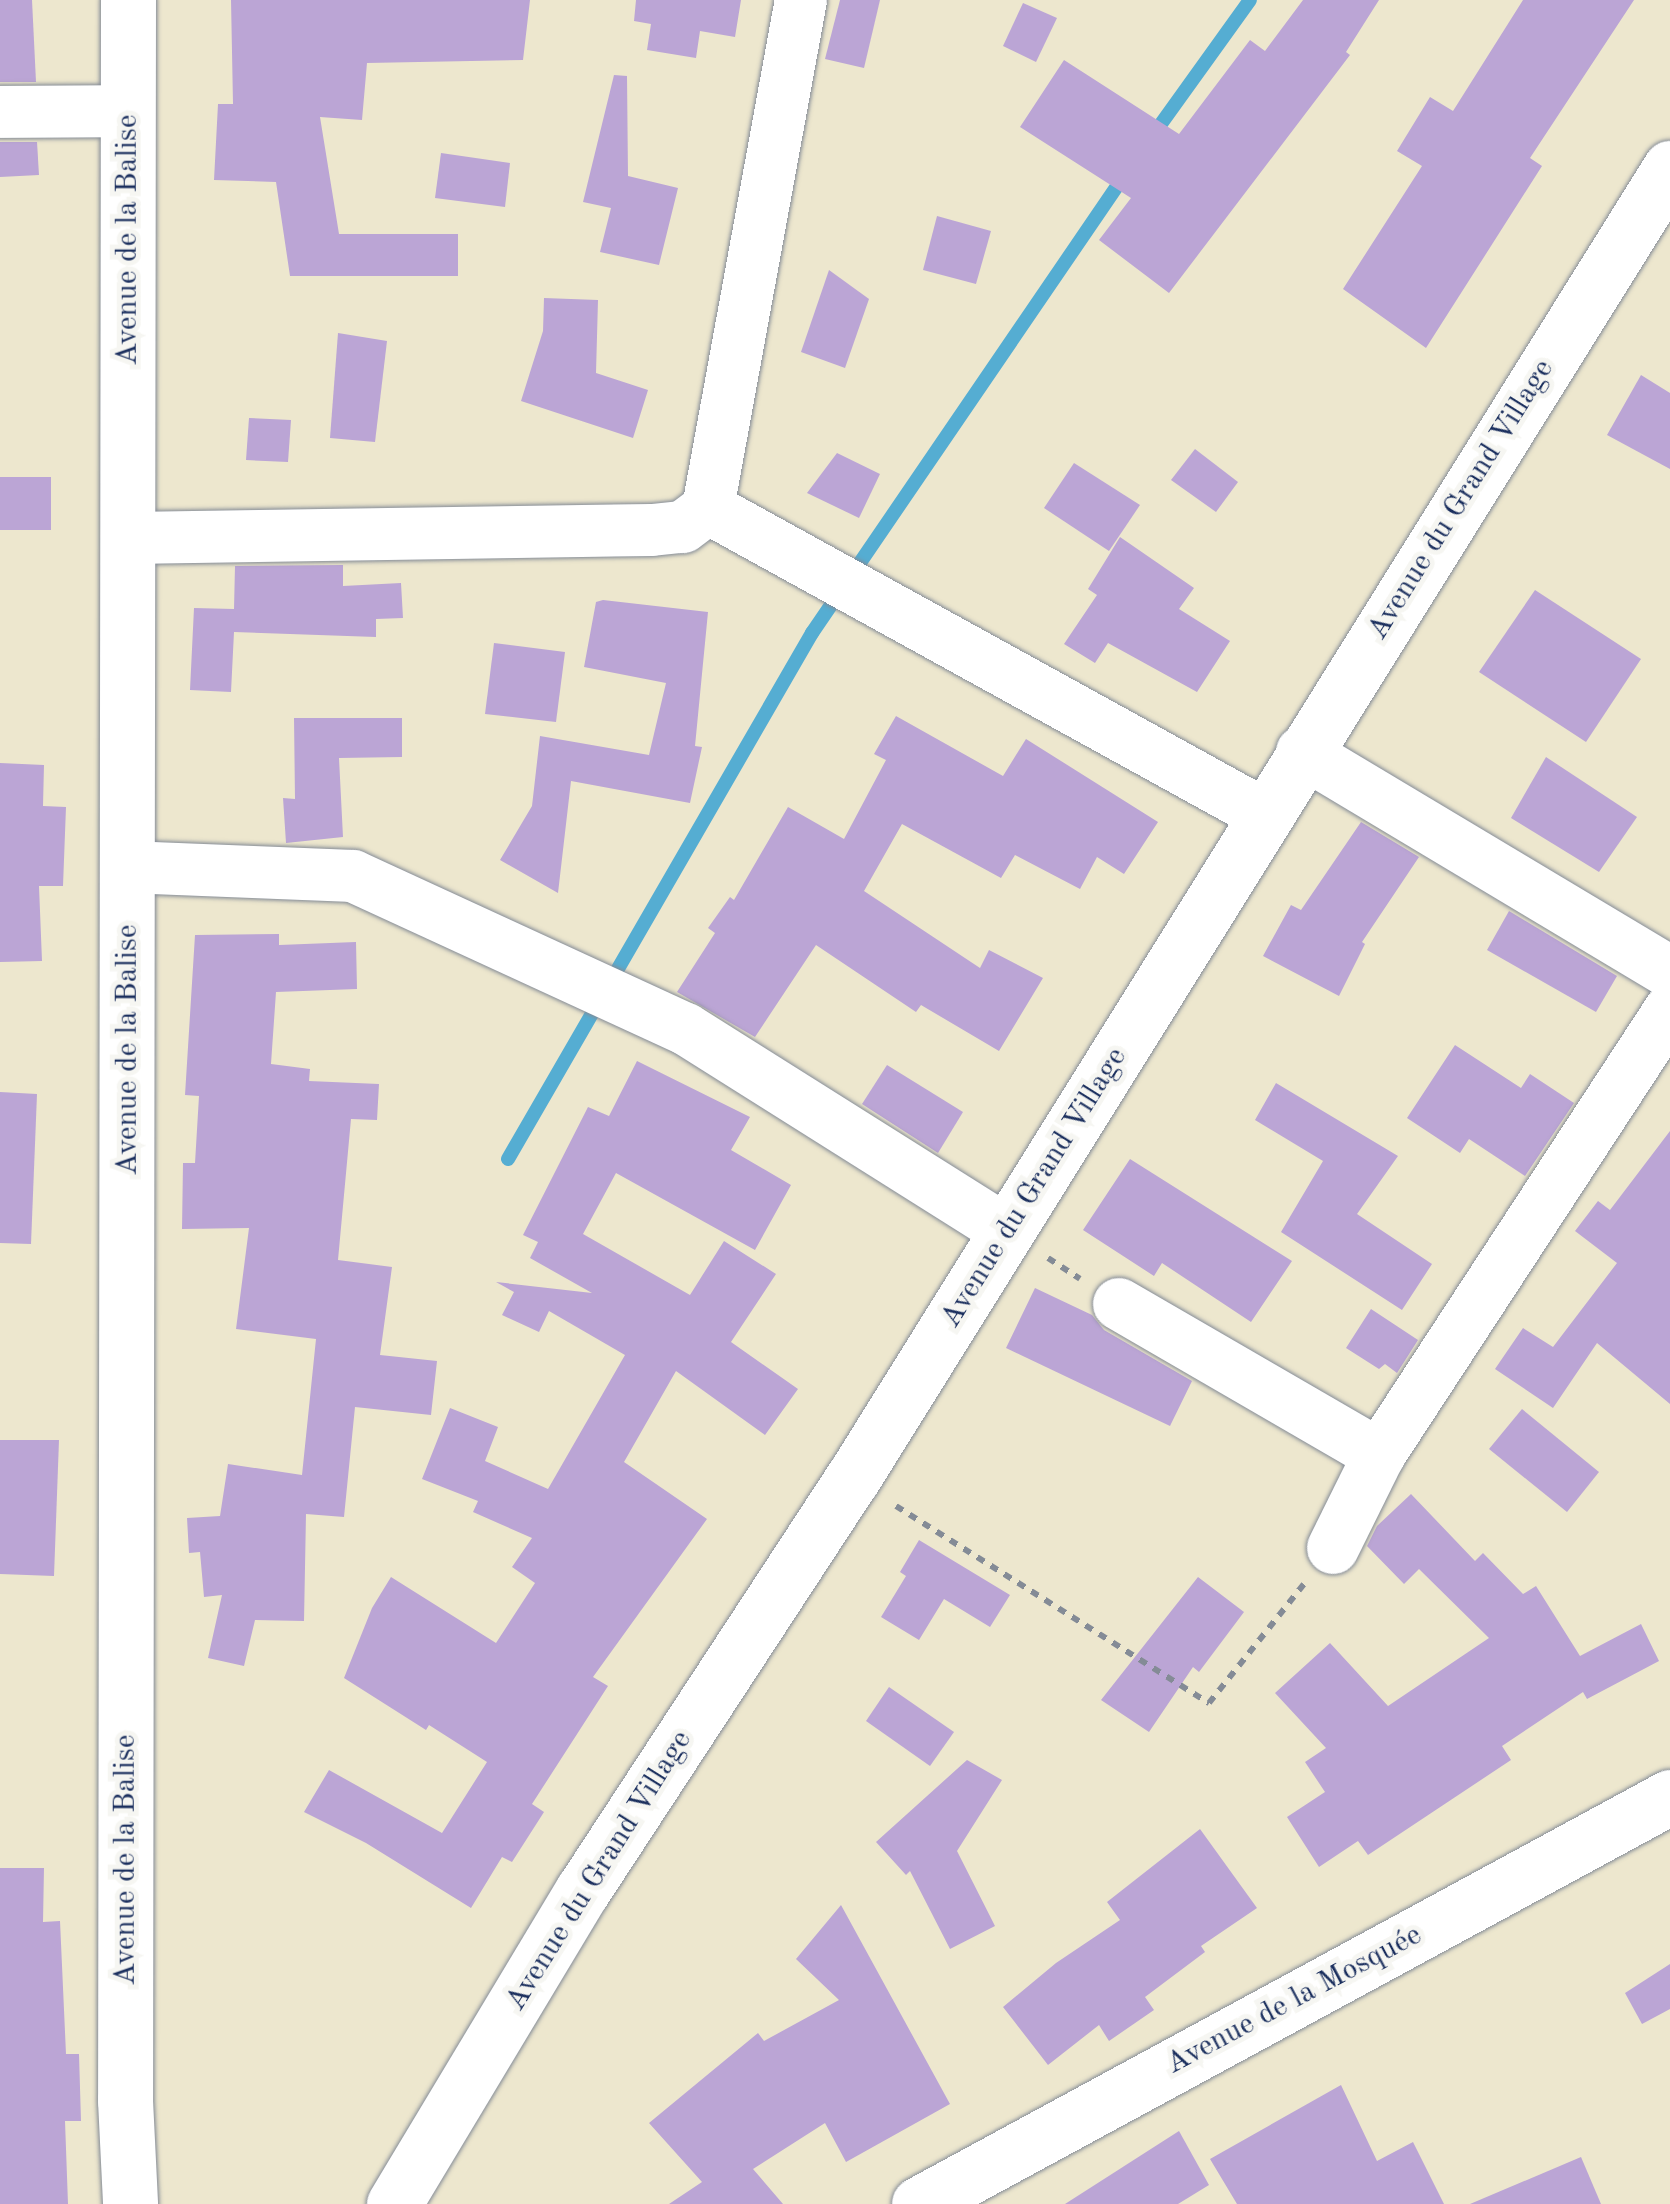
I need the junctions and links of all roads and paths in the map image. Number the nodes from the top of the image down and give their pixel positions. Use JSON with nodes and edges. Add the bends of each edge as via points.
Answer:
{"nodes":[{"id":1,"x":128,"y":0,"type":"edge"},
{"id":2,"x":801,"y":0,"type":"edge"},
{"id":3,"x":128,"y":111,"type":"junction"},
{"id":4,"x":0,"y":112,"type":"edge"},
{"id":5,"x":1670,"y":168,"type":"edge"},
{"id":6,"x":708,"y":508,"type":"junction"},
{"id":7,"x":129,"y":538,"type":"junction"},
{"id":8,"x":1302,"y":752,"type":"junction"},
{"id":9,"x":1265,"y":815,"type":"junction"},
{"id":10,"x":128,"y":867,"type":"junction"},
{"id":11,"x":1670,"y":972,"type":"edge"},
{"id":12,"x":1670,"y":1010,"type":"edge"},
{"id":13,"x":1008,"y":1232,"type":"junction"},
{"id":14,"x":1119,"y":1304,"type":"joint"},
{"id":15,"x":1379,"y":1455,"type":"junction"},
{"id":16,"x":853,"y":1478,"type":"junction"},
{"id":17,"x":1333,"y":1548,"type":"joint"},
{"id":18,"x":1670,"y":1797,"type":"edge"},
{"id":19,"x":125,"y":2100,"type":"junction"},
{"id":20,"x":986,"y":2188,"type":"edge"},
{"id":21,"x":130,"y":2204,"type":"edge"},
{"id":22,"x":166,"y":2204,"type":"edge"},
{"id":23,"x":394,"y":2204,"type":"edge"},
{"id":24,"x":919,"y":2204,"type":"edge"}],
"edges":[{"from":1,"to":3,"type":"street","name":"Avenue de la Balise"},
{"from":2,"to":6,"type":"street"},
{"from":3,"to":4,"type":"street"},
{"from":3,"to":7,"type":"street","name":"Avenue de la Balise"},
{"from":5,"to":8,"type":"street","name":"Avenue du Grand Village"},
{"from":6,"to":7,"type":"street","via":[[683,527],[652,530]]},
{"from":6,"to":9,"type":"street"},
{"from":7,"to":10,"type":"street","name":"Avenue de la Balise"},
{"from":8,"to":9,"type":"street","name":"Avenue du Grand Village"},
{"from":8,"to":11,"type":"street"},
{"from":9,"to":13,"type":"street","name":"Avenue du Grand Village"},
{"from":10,"to":13,"type":"street","via":[[353,876],[686,1029]]},
{"from":10,"to":19,"type":"street","name":"Avenue de la Balise"},
{"from":12,"to":15,"type":"street"},
{"from":13,"to":14,"type":"path"},
{"from":13,"to":16,"type":"street","name":"Avenue du Grand Village"},
{"from":14,"to":15,"type":"street"},
{"from":15,"to":17,"type":"street"},
{"from":16,"to":17,"type":"path","via":[[1208,1704]]},
{"from":16,"to":23,"type":"street","name":"Avenue du Grand Village","via":[[582,1890]]},
{"from":18,"to":20,"type":"street","name":"Avenue de la Mosquée"},
{"from":19,"to":21,"type":"street","name":"Avenue de la Balise"},
{"from":19,"to":22,"type":"street"},
{"from":20,"to":24,"type":"street","name":"Avenue de la Mosquée"}]}
